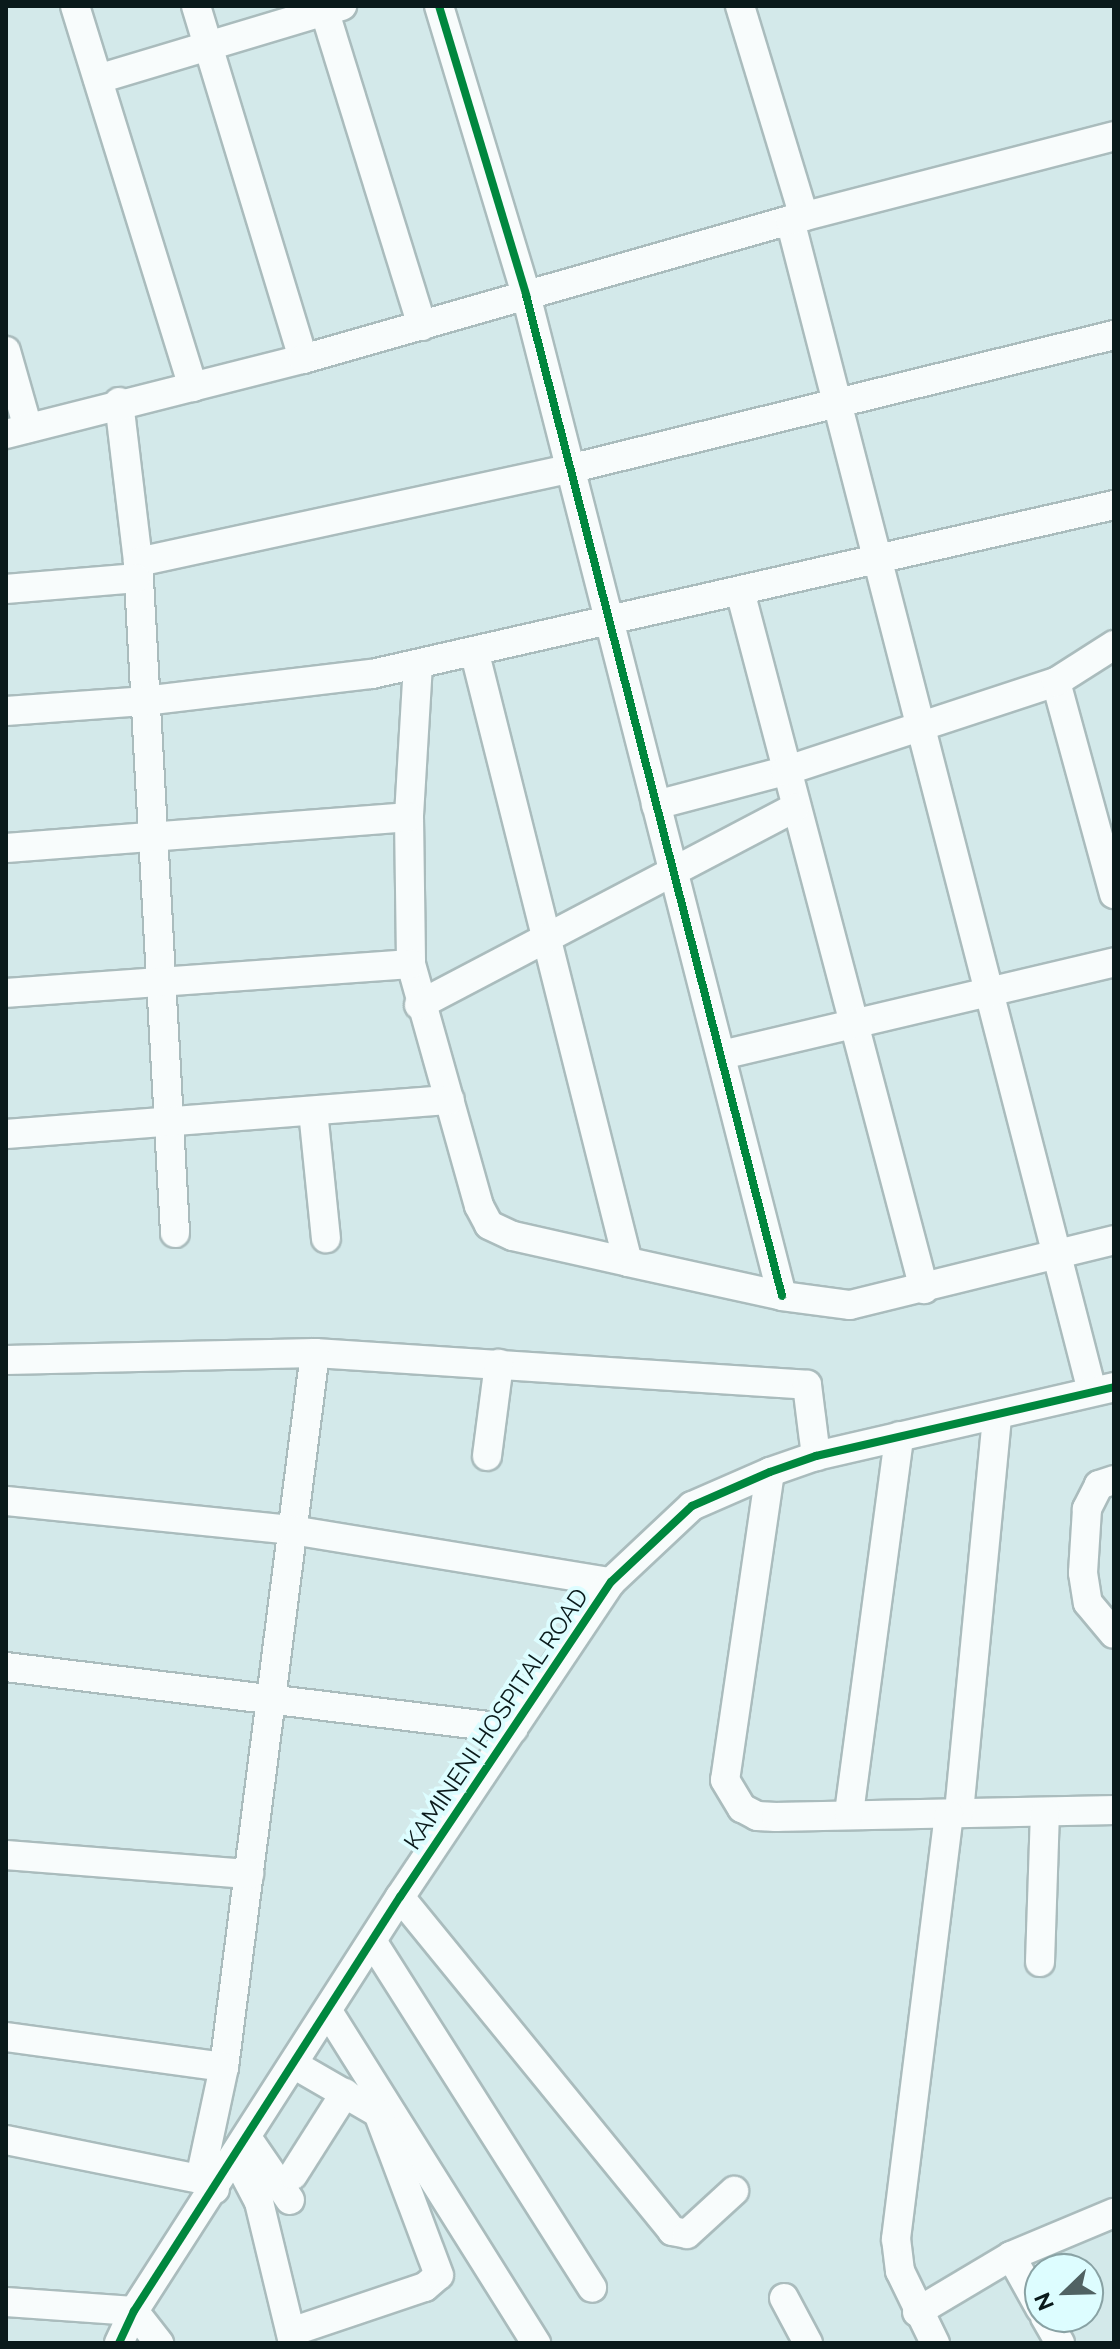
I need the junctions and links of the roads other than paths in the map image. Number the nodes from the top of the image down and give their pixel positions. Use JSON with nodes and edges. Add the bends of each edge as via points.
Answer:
{"nodes":[{"id":1,"x":75,"y":6,"type":"edge"},
{"id":2,"x":196,"y":6,"type":"edge"},
{"id":3,"x":439,"y":6,"type":"edge"},
{"id":4,"x":740,"y":6,"type":"edge"},
{"id":5,"x":330,"y":8,"type":"edge"},
{"id":6,"x":208,"y":45,"type":"junction"},
{"id":7,"x":98,"y":79,"type":"junction"},
{"id":8,"x":1114,"y":136,"type":"edge"},
{"id":9,"x":797,"y":218,"type":"junction"},
{"id":10,"x":526,"y":295,"type":"junction"},
{"id":11,"x":422,"y":326,"type":"junction"},
{"id":12,"x":1114,"y":335,"type":"edge"},
{"id":13,"x":6,"y":351,"type":"edge"},
{"id":14,"x":303,"y":359,"type":"junction"},
{"id":15,"x":193,"y":387,"type":"junction"},
{"id":16,"x":119,"y":402,"type":"junction"},
{"id":17,"x":836,"y":403,"type":"junction"},
{"id":18,"x":17,"y":431,"type":"edge"},
{"id":19,"x":569,"y":469,"type":"junction"},
{"id":20,"x":1114,"y":505,"type":"edge"},
{"id":21,"x":875,"y":559,"type":"junction"},
{"id":22,"x":137,"y":570,"type":"junction"},
{"id":23,"x":6,"y":589,"type":"edge"},
{"id":24,"x":740,"y":591,"type":"junction"},
{"id":25,"x":611,"y":622,"type":"junction"},
{"id":26,"x":1114,"y":645,"type":"edge"},
{"id":27,"x":475,"y":654,"type":"junction"},
{"id":28,"x":418,"y":664,"type":"junction"},
{"id":29,"x":1056,"y":682,"type":"junction"},
{"id":30,"x":144,"y":701,"type":"junction"},
{"id":31,"x":6,"y":711,"type":"edge"},
{"id":32,"x":917,"y":727,"type":"junction"},
{"id":33,"x":785,"y":771,"type":"junction"},
{"id":34,"x":656,"y":805,"type":"junction"},
{"id":35,"x":794,"y":808,"type":"junction"},
{"id":36,"x":409,"y":817,"type":"junction"},
{"id":37,"x":152,"y":837,"type":"junction"},
{"id":38,"x":6,"y":848,"type":"edge"},
{"id":39,"x":674,"y":875,"type":"junction"},
{"id":40,"x":1114,"y":894,"type":"edge"},
{"id":41,"x":548,"y":938,"type":"junction"},
{"id":42,"x":1114,"y":962,"type":"edge"},
{"id":43,"x":411,"y":964,"type":"junction"},
{"id":44,"x":160,"y":979,"type":"junction"},
{"id":45,"x":6,"y":993,"type":"edge"},
{"id":46,"x":986,"y":993,"type":"junction"},
{"id":47,"x":419,"y":1005,"type":"junction"},
{"id":48,"x":852,"y":1024,"type":"junction"},
{"id":49,"x":722,"y":1055,"type":"junction"},
{"id":50,"x":450,"y":1100,"type":"junction"},
{"id":51,"x":313,"y":1111,"type":"junction"},
{"id":52,"x":171,"y":1122,"type":"junction"},
{"id":53,"x":6,"y":1134,"type":"edge"},
{"id":54,"x":175,"y":1233,"type":"dead end"},
{"id":55,"x":326,"y":1238,"type":"dead end"},
{"id":56,"x":1114,"y":1240,"type":"edge"},
{"id":57,"x":1058,"y":1257,"type":"junction"},
{"id":58,"x":628,"y":1262,"type":"junction"},
{"id":59,"x":924,"y":1289,"type":"junction"},
{"id":60,"x":782,"y":1296,"type":"junction"},
{"id":61,"x":315,"y":1353,"type":"junction"},
{"id":62,"x":6,"y":1360,"type":"edge"},
{"id":63,"x":499,"y":1364,"type":"junction"},
{"id":64,"x":1103,"y":1389,"type":"edge"},
{"id":65,"x":997,"y":1418,"type":"junction"},
{"id":66,"x":899,"y":1436,"type":"junction"},
{"id":67,"x":487,"y":1456,"type":"dead end"},
{"id":68,"x":816,"y":1456,"type":"junction"},
{"id":69,"x":770,"y":1472,"type":"junction"},
{"id":70,"x":1114,"y":1480,"type":"edge"},
{"id":71,"x":6,"y":1501,"type":"edge"},
{"id":72,"x":292,"y":1530,"type":"junction"},
{"id":73,"x":611,"y":1582,"type":"junction"},
{"id":74,"x":1114,"y":1634,"type":"edge"},
{"id":75,"x":6,"y":1667,"type":"edge"},
{"id":76,"x":270,"y":1702,"type":"junction"},
{"id":77,"x":513,"y":1729,"type":"junction"},
{"id":78,"x":1114,"y":1810,"type":"edge"},
{"id":79,"x":849,"y":1813,"type":"junction"},
{"id":80,"x":1045,"y":1813,"type":"junction"},
{"id":81,"x":954,"y":1814,"type":"junction"},
{"id":82,"x":6,"y":1855,"type":"edge"},
{"id":83,"x":249,"y":1874,"type":"junction"},
{"id":84,"x":400,"y":1897,"type":"junction"},
{"id":85,"x":374,"y":1944,"type":"junction"},
{"id":86,"x":1040,"y":1962,"type":"dead end"},
{"id":87,"x":329,"y":2013,"type":"junction"},
{"id":88,"x":6,"y":2037,"type":"edge"},
{"id":89,"x":295,"y":2065,"type":"junction"},
{"id":90,"x":224,"y":2067,"type":"junction"},
{"id":91,"x":345,"y":2093,"type":"junction"},
{"id":92,"x":6,"y":2140,"type":"edge"},
{"id":93,"x":242,"y":2148,"type":"junction"},
{"id":94,"x":208,"y":2184,"type":"junction"},
{"id":95,"x":734,"y":2191,"type":"dead end"},
{"id":96,"x":1114,"y":2213,"type":"edge"},
{"id":97,"x":1011,"y":2256,"type":"junction"},
{"id":98,"x":1024,"y":2279,"type":"edge"},
{"id":99,"x":592,"y":2288,"type":"dead end"},
{"id":100,"x":784,"y":2298,"type":"dead end"},
{"id":101,"x":6,"y":2302,"type":"edge"},
{"id":102,"x":134,"y":2311,"type":"junction"},
{"id":103,"x":917,"y":2312,"type":"junction"},
{"id":104,"x":292,"y":2337,"type":"edge"},
{"id":105,"x":119,"y":2343,"type":"edge"},
{"id":106,"x":159,"y":2343,"type":"edge"},
{"id":107,"x":536,"y":2343,"type":"edge"},
{"id":108,"x":808,"y":2343,"type":"edge"},
{"id":109,"x":935,"y":2343,"type":"edge"}],
"edges":[{"from":1,"to":7,"type":"street"},
{"from":2,"to":6,"type":"street"},
{"from":3,"to":10,"type":"street"},
{"from":4,"to":9,"type":"street"},
{"from":5,"to":6,"type":"street"},
{"from":5,"to":11,"type":"street"},
{"from":6,"to":7,"type":"street"},
{"from":6,"to":14,"type":"street"},
{"from":7,"to":15,"type":"street"},
{"from":8,"to":9,"type":"street"},
{"from":9,"to":10,"type":"street"},
{"from":9,"to":17,"type":"street"},
{"from":10,"to":11,"type":"street"},
{"from":10,"to":19,"type":"street"},
{"from":11,"to":14,"type":"street"},
{"from":12,"to":17,"type":"street"},
{"from":13,"to":18,"type":"street"},
{"from":14,"to":15,"type":"street"},
{"from":15,"to":16,"type":"street"},
{"from":16,"to":18,"type":"street"},
{"from":16,"to":22,"type":"street"},
{"from":17,"to":19,"type":"street"},
{"from":17,"to":21,"type":"street"},
{"from":19,"to":22,"type":"street"},
{"from":19,"to":25,"type":"street"},
{"from":20,"to":21,"type":"street"},
{"from":21,"to":24,"type":"street"},
{"from":21,"to":32,"type":"street"},
{"from":22,"to":23,"type":"street"},
{"from":22,"to":30,"type":"street"},
{"from":24,"to":25,"type":"street"},
{"from":24,"to":33,"type":"street"},
{"from":25,"to":27,"type":"street"},
{"from":25,"to":34,"type":"street"},
{"from":26,"to":29,"type":"street"},
{"from":27,"to":28,"type":"street"},
{"from":27,"to":41,"type":"street"},
{"from":28,"to":30,"type":"street"},
{"from":28,"to":36,"type":"street"},
{"from":29,"to":32,"type":"street"},
{"from":29,"to":40,"type":"street"},
{"from":30,"to":31,"type":"street"},
{"from":30,"to":37,"type":"street"},
{"from":32,"to":33,"type":"street"},
{"from":32,"to":46,"type":"street"},
{"from":33,"to":34,"type":"street"},
{"from":33,"to":35,"type":"street"},
{"from":34,"to":39,"type":"street"},
{"from":35,"to":39,"type":"street"},
{"from":35,"to":48,"type":"street"},
{"from":36,"to":37,"type":"street"},
{"from":36,"to":43,"type":"street"},
{"from":37,"to":38,"type":"street"},
{"from":37,"to":44,"type":"street"},
{"from":39,"to":41,"type":"street"},
{"from":39,"to":49,"type":"street"},
{"from":41,"to":47,"type":"street"},
{"from":41,"to":58,"type":"street"},
{"from":42,"to":46,"type":"street"},
{"from":43,"to":44,"type":"street"},
{"from":43,"to":47,"type":"street"},
{"from":44,"to":45,"type":"street"},
{"from":44,"to":52,"type":"street"},
{"from":46,"to":48,"type":"street"},
{"from":46,"to":57,"type":"street"},
{"from":47,"to":50,"type":"street"},
{"from":48,"to":49,"type":"street"},
{"from":48,"to":59,"type":"street"},
{"from":49,"to":60,"type":"street"},
{"from":50,"to":51,"type":"street"},
{"from":50,"to":58,"type":"street","via":[[489,1225],[513,1236]]},
{"from":51,"to":52,"type":"street"},
{"from":51,"to":55,"type":"street"},
{"from":52,"to":53,"type":"street"},
{"from":52,"to":54,"type":"street"},
{"from":56,"to":57,"type":"street"},
{"from":57,"to":59,"type":"street"},
{"from":57,"to":64,"type":"street"},
{"from":58,"to":60,"type":"street"},
{"from":59,"to":60,"type":"street","via":[[850,1305]]},
{"from":61,"to":62,"type":"street"},
{"from":61,"to":63,"type":"street"},
{"from":61,"to":72,"type":"street"},
{"from":63,"to":67,"type":"street"},
{"from":63,"to":68,"type":"street","via":[[807,1385]]},
{"from":64,"to":65,"type":"street","name":"KAMINENI HOSPITAL ROAD"},
{"from":65,"to":66,"type":"street","name":"KAMINENI HOSPITAL ROAD"},
{"from":65,"to":81,"type":"street"},
{"from":66,"to":68,"type":"street","name":"KAMINENI HOSPITAL ROAD"},
{"from":66,"to":79,"type":"street"},
{"from":68,"to":69,"type":"street","name":"KAMINENI HOSPITAL ROAD"},
{"from":69,"to":73,"type":"street","name":"KAMINENI HOSPITAL ROAD","via":[[692,1506]]},
{"from":69,"to":79,"type":"street","via":[[725,1780],[742,1808],[757,1816]]},
{"from":70,"to":74,"type":"street","via":[[1099,1485],[1087,1509],[1083,1573],[1088,1603]]},
{"from":71,"to":72,"type":"street"},
{"from":72,"to":73,"type":"street"},
{"from":72,"to":76,"type":"street"},
{"from":73,"to":77,"type":"street","name":"KAMINENI HOSPITAL ROAD"},
{"from":75,"to":76,"type":"street"},
{"from":76,"to":77,"type":"street"},
{"from":76,"to":83,"type":"street"},
{"from":77,"to":84,"type":"street","name":"KAMINENI HOSPITAL ROAD"},
{"from":78,"to":80,"type":"street"},
{"from":79,"to":81,"type":"street"},
{"from":80,"to":81,"type":"street"},
{"from":80,"to":86,"type":"street"},
{"from":81,"to":103,"type":"street","via":[[896,2239],[900,2271]]},
{"from":82,"to":83,"type":"street"},
{"from":83,"to":90,"type":"street"},
{"from":84,"to":85,"type":"street","name":"KAMINENI HOSPITAL ROAD"},
{"from":84,"to":95,"type":"street","via":[[672,2231],[687,2234]]},
{"from":85,"to":87,"type":"street","name":"KAMINENI HOSPITAL ROAD"},
{"from":85,"to":99,"type":"street"},
{"from":87,"to":89,"type":"street","name":"KAMINENI HOSPITAL ROAD"},
{"from":87,"to":107,"type":"street"},
{"from":88,"to":90,"type":"street"},
{"from":89,"to":91,"type":"street"},
{"from":89,"to":93,"type":"street","name":"KAMINENI HOSPITAL ROAD"},
{"from":90,"to":94,"type":"street"},
{"from":91,"to":93,"type":"street","via":[[292,2187]]},
{"from":91,"to":104,"type":"street","via":[[378,2113],[439,2275],[425,2287]]},
{"from":92,"to":94,"type":"street"},
{"from":93,"to":94,"type":"street","name":"KAMINENI HOSPITAL ROAD"},
{"from":93,"to":104,"type":"street"},
{"from":94,"to":102,"type":"street","name":"KAMINENI HOSPITAL ROAD"},
{"from":96,"to":97,"type":"street"},
{"from":97,"to":98,"type":"street"},
{"from":97,"to":103,"type":"street"},
{"from":100,"to":108,"type":"street"},
{"from":101,"to":102,"type":"street"},
{"from":102,"to":105,"type":"street","name":"KAMINENI HOSPITAL ROAD"},
{"from":102,"to":106,"type":"street"},
{"from":103,"to":109,"type":"street"}]}
